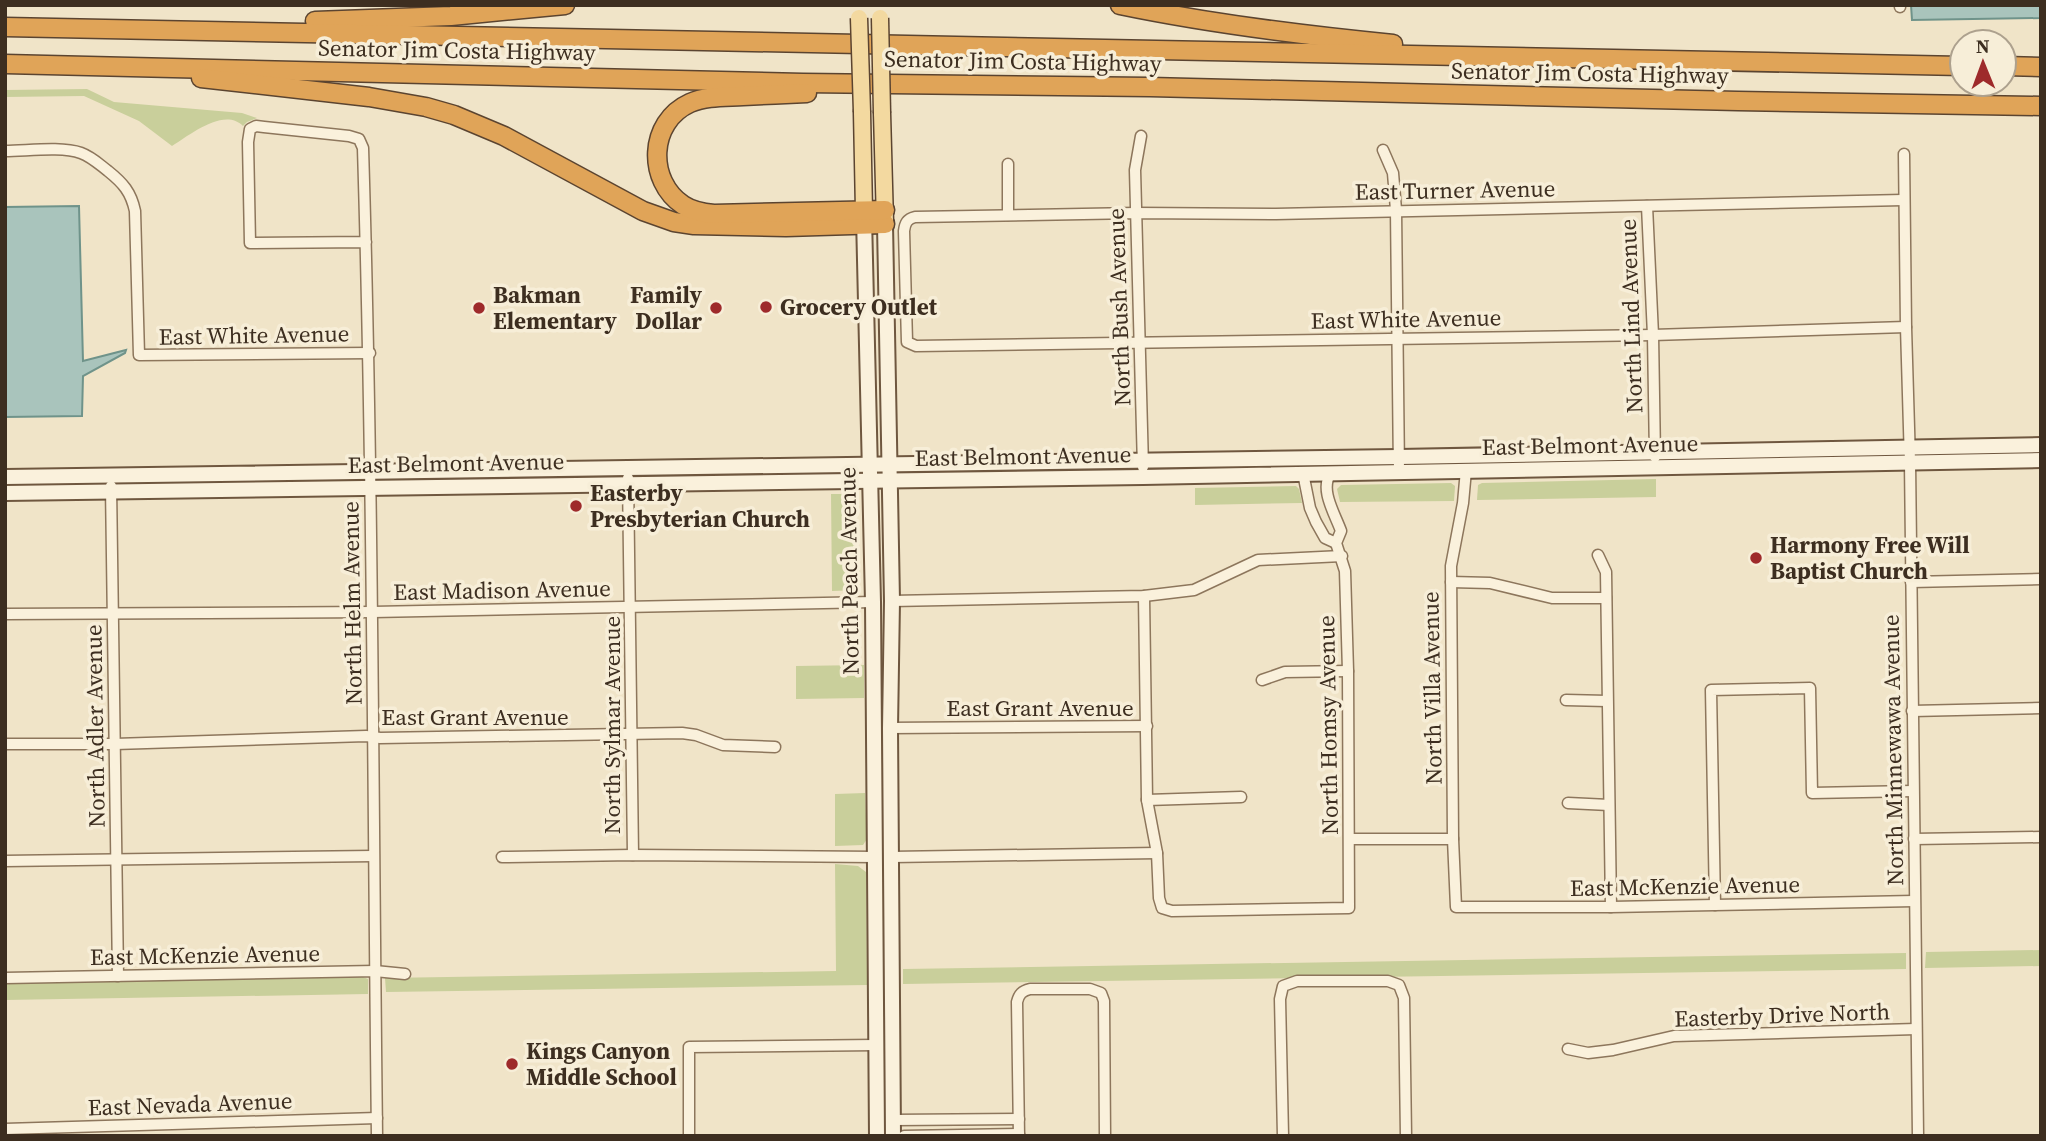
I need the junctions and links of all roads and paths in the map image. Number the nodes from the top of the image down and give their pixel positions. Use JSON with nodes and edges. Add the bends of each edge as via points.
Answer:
{"nodes":[{"id":1,"x":565,"y":5,"type":"edge"},
{"id":2,"x":1120,"y":5,"type":"edge"},
{"id":3,"x":859,"y":12,"type":"edge"},
{"id":4,"x":880,"y":12,"type":"edge"},
{"id":5,"x":5,"y":27,"type":"edge"},
{"id":6,"x":88,"y":28,"type":"junction"},
{"id":7,"x":1512,"y":57,"type":"junction"},
{"id":8,"x":5,"y":64,"type":"edge"},
{"id":9,"x":86,"y":65,"type":"junction"},
{"id":10,"x":1948,"y":65,"type":"edge"},
{"id":11,"x":2018,"y":66,"type":"edge"},
{"id":12,"x":2041,"y":67,"type":"edge"},
{"id":13,"x":1150,"y":87,"type":"junction"},
{"id":14,"x":2041,"y":106,"type":"edge"},
{"id":15,"x":1141,"y":136,"type":"dead end"},
{"id":16,"x":1383,"y":150,"type":"dead end"},
{"id":17,"x":5,"y":151,"type":"edge"},
{"id":18,"x":1904,"y":154,"type":"dead end"},
{"id":19,"x":1008,"y":164,"type":"dead end"},
{"id":20,"x":1903,"y":200,"type":"junction"},
{"id":21,"x":1647,"y":206,"type":"junction"},
{"id":22,"x":1396,"y":210,"type":"junction"},
{"id":23,"x":1136,"y":213,"type":"junction"},
{"id":24,"x":1008,"y":215,"type":"junction"},
{"id":25,"x":885,"y":217,"type":"junction"},
{"id":26,"x":864,"y":218,"type":"junction"},
{"id":27,"x":366,"y":242,"type":"junction"},
{"id":28,"x":1906,"y":327,"type":"junction"},
{"id":29,"x":1653,"y":335,"type":"junction"},
{"id":30,"x":1397,"y":339,"type":"junction"},
{"id":31,"x":907,"y":342,"type":"joint"},
{"id":32,"x":1140,"y":342,"type":"junction"},
{"id":33,"x":370,"y":353,"type":"junction"},
{"id":34,"x":2041,"y":445,"type":"edge"},
{"id":35,"x":1910,"y":447,"type":"junction"},
{"id":36,"x":1654,"y":451,"type":"junction"},
{"id":37,"x":2041,"y":460,"type":"edge"},
{"id":38,"x":1143,"y":461,"type":"junction"},
{"id":39,"x":1910,"y":462,"type":"junction"},
{"id":40,"x":890,"y":464,"type":"junction"},
{"id":41,"x":1399,"y":464,"type":"junction"},
{"id":42,"x":870,"y":465,"type":"junction"},
{"id":43,"x":1655,"y":467,"type":"junction"},
{"id":44,"x":628,"y":468,"type":"junction"},
{"id":45,"x":1466,"y":470,"type":"junction"},
{"id":46,"x":370,"y":471,"type":"junction"},
{"id":47,"x":1300,"y":473,"type":"junction"},
{"id":48,"x":1331,"y":473,"type":"junction"},
{"id":49,"x":5,"y":477,"type":"edge"},
{"id":50,"x":1143,"y":477,"type":"junction"},
{"id":51,"x":871,"y":480,"type":"junction"},
{"id":52,"x":890,"y":480,"type":"junction"},
{"id":53,"x":111,"y":483,"type":"junction"},
{"id":54,"x":628,"y":483,"type":"junction"},
{"id":55,"x":370,"y":487,"type":"junction"},
{"id":56,"x":5,"y":493,"type":"edge"},
{"id":57,"x":1336,"y":543,"type":"junction"},
{"id":58,"x":1598,"y":555,"type":"dead end"},
{"id":59,"x":1342,"y":556,"type":"junction"},
{"id":60,"x":2041,"y":579,"type":"edge"},
{"id":61,"x":1451,"y":582,"type":"junction"},
{"id":62,"x":1911,"y":582,"type":"junction"},
{"id":63,"x":1144,"y":596,"type":"junction"},
{"id":64,"x":1606,"y":598,"type":"junction"},
{"id":65,"x":892,"y":601,"type":"junction"},
{"id":66,"x":873,"y":602,"type":"junction"},
{"id":67,"x":631,"y":606,"type":"junction"},
{"id":68,"x":373,"y":612,"type":"junction"},
{"id":69,"x":114,"y":613,"type":"junction"},
{"id":70,"x":5,"y":614,"type":"edge"},
{"id":71,"x":874,"y":641,"type":"junction"},
{"id":72,"x":1348,"y":671,"type":"junction"},
{"id":73,"x":1262,"y":680,"type":"dead end"},
{"id":74,"x":1566,"y":701,"type":"dead end"},
{"id":75,"x":1607,"y":701,"type":"junction"},
{"id":76,"x":2041,"y":708,"type":"edge"},
{"id":77,"x":1912,"y":711,"type":"junction"},
{"id":78,"x":1147,"y":726,"type":"junction"},
{"id":79,"x":890,"y":729,"type":"junction"},
{"id":80,"x":631,"y":735,"type":"junction"},
{"id":81,"x":373,"y":737,"type":"junction"},
{"id":82,"x":5,"y":744,"type":"edge"},
{"id":83,"x":115,"y":744,"type":"junction"},
{"id":84,"x":775,"y":747,"type":"dead end"},
{"id":85,"x":1913,"y":791,"type":"junction"},
{"id":86,"x":1241,"y":797,"type":"dead end"},
{"id":87,"x":1147,"y":800,"type":"junction"},
{"id":88,"x":1568,"y":803,"type":"dead end"},
{"id":89,"x":1609,"y":805,"type":"junction"},
{"id":90,"x":2041,"y":837,"type":"edge"},
{"id":91,"x":1350,"y":839,"type":"junction"},
{"id":92,"x":1453,"y":839,"type":"junction"},
{"id":93,"x":1914,"y":839,"type":"junction"},
{"id":94,"x":1157,"y":853,"type":"junction"},
{"id":95,"x":633,"y":855,"type":"junction"},
{"id":96,"x":373,"y":856,"type":"junction"},
{"id":97,"x":502,"y":857,"type":"dead end"},
{"id":98,"x":875,"y":857,"type":"junction"},
{"id":99,"x":892,"y":857,"type":"junction"},
{"id":100,"x":116,"y":859,"type":"junction"},
{"id":101,"x":5,"y":861,"type":"edge"},
{"id":102,"x":1914,"y":901,"type":"junction"},
{"id":103,"x":1715,"y":905,"type":"junction"},
{"id":104,"x":1456,"y":907,"type":"joint"},
{"id":105,"x":1611,"y":907,"type":"junction"},
{"id":106,"x":891,"y":923,"type":"junction"},
{"id":107,"x":375,"y":971,"type":"junction"},
{"id":108,"x":405,"y":974,"type":"dead end"},
{"id":109,"x":118,"y":976,"type":"junction"},
{"id":110,"x":5,"y":978,"type":"edge"},
{"id":111,"x":1916,"y":1030,"type":"junction"},
{"id":112,"x":876,"y":1045,"type":"junction"},
{"id":113,"x":1567,"y":1049,"type":"dead end"},
{"id":114,"x":377,"y":1118,"type":"junction"},
{"id":115,"x":1019,"y":1119,"type":"junction"},
{"id":116,"x":893,"y":1121,"type":"junction"},
{"id":117,"x":5,"y":1129,"type":"edge"},
{"id":118,"x":104,"y":1131,"type":"edge"},
{"id":119,"x":1019,"y":1135,"type":"edge"},
{"id":120,"x":377,"y":1136,"type":"edge"},
{"id":121,"x":689,"y":1136,"type":"edge"},
{"id":122,"x":877,"y":1136,"type":"edge"},
{"id":123,"x":893,"y":1136,"type":"edge"},
{"id":124,"x":904,"y":1136,"type":"edge"},
{"id":125,"x":1105,"y":1136,"type":"edge"},
{"id":126,"x":1283,"y":1136,"type":"edge"},
{"id":127,"x":1406,"y":1136,"type":"edge"},
{"id":128,"x":1918,"y":1136,"type":"edge"}],
"edges":[{"from":1,"to":6,"type":"highway","via":[[451,16]]},
{"from":2,"to":7,"type":"highway","via":[[1269,31]]},
{"from":3,"to":26,"type":"main road","name":"North Peach Avenue","bridge":true},
{"from":4,"to":25,"type":"main road","name":"North Peach Avenue","bridge":true},
{"from":5,"to":6,"type":"highway","name":"Senator Jim Costa Highway"},
{"from":6,"to":7,"type":"highway","name":"Senator Jim Costa Highway"},
{"from":7,"to":10,"type":"highway","name":"Senator Jim Costa Highway"},
{"from":8,"to":9,"type":"highway","name":"Senator Jim Costa Highway"},
{"from":9,"to":13,"type":"highway","name":"Senator Jim Costa Highway"},
{"from":9,"to":26,"type":"highway","via":[[426,107],[504,136],[643,211],[674,222]]},
{"from":11,"to":12,"type":"highway"},
{"from":13,"to":14,"type":"highway","name":"Senator Jim Costa Highway"},
{"from":13,"to":26,"type":"highway","via":[[712,98],[681,108],[662,130],[657,150],[660,177],[671,195],[693,210]]},
{"from":15,"to":23,"type":"street","name":"North Bush Avenue","via":[[1135,170]]},
{"from":16,"to":22,"type":"street","via":[[1393,173]]},
{"from":17,"to":33,"type":"street","name":"East White Avenue","via":[[75,151],[90,157],[129,191],[135,211],[139,355]]},
{"from":18,"to":20,"type":"street","name":"North Minnewawa Avenue"},
{"from":19,"to":24,"type":"street"},
{"from":20,"to":21,"type":"street","name":"East Turner Avenue"},
{"from":20,"to":28,"type":"street","name":"North Minnewawa Avenue"},
{"from":21,"to":22,"type":"street","name":"East Turner Avenue"},
{"from":21,"to":29,"type":"street","name":"North Lind Avenue"},
{"from":22,"to":23,"type":"street","name":"East Turner Avenue"},
{"from":22,"to":30,"type":"street"},
{"from":23,"to":24,"type":"street","name":"East Turner Avenue"},
{"from":23,"to":32,"type":"street","name":"North Bush Avenue"},
{"from":24,"to":31,"type":"street","name":"East Turner Avenue","via":[[909,219],[904,231]]},
{"from":25,"to":26,"type":"highway"},
{"from":25,"to":40,"type":"main road","name":"North Peach Avenue"},
{"from":26,"to":42,"type":"main road","name":"North Peach Avenue"},
{"from":27,"to":27,"type":"street","name":"North Helm Avenue","via":[[359,139],[256,126],[250,129],[250,243]]},
{"from":27,"to":33,"type":"street","name":"North Helm Avenue"},
{"from":28,"to":29,"type":"street","name":"East White Avenue"},
{"from":28,"to":35,"type":"street","name":"North Minnewawa Avenue"},
{"from":29,"to":30,"type":"street","name":"East White Avenue"},
{"from":29,"to":36,"type":"street","name":"North Lind Avenue"},
{"from":30,"to":32,"type":"street","name":"East White Avenue"},
{"from":30,"to":41,"type":"street"},
{"from":31,"to":32,"type":"street","name":"East White Avenue","via":[[916,346]]},
{"from":32,"to":38,"type":"street","name":"North Bush Avenue"},
{"from":33,"to":46,"type":"street","name":"North Helm Avenue"},
{"from":34,"to":35,"type":"main road","name":"East Belmont Avenue"},
{"from":35,"to":36,"type":"main road","name":"East Belmont Avenue"},
{"from":35,"to":39,"type":"street","name":"North Minnewawa Avenue"},
{"from":36,"to":41,"type":"main road","name":"East Belmont Avenue"},
{"from":36,"to":43,"type":"street","name":"North Lind Avenue"},
{"from":37,"to":39,"type":"main road","name":"East Belmont Avenue"},
{"from":38,"to":40,"type":"main road","name":"East Belmont Avenue"},
{"from":38,"to":41,"type":"main road","name":"East Belmont Avenue"},
{"from":38,"to":50,"type":"street","name":"North Bush Avenue"},
{"from":39,"to":43,"type":"main road","name":"East Belmont Avenue"},
{"from":39,"to":62,"type":"street","name":"North Minnewawa Avenue"},
{"from":40,"to":42,"type":"main road","name":"East Belmont Avenue"},
{"from":40,"to":52,"type":"main road","name":"North Peach Avenue"},
{"from":41,"to":45,"type":"main road","name":"East Belmont Avenue"},
{"from":41,"to":48,"type":"main road","name":"East Belmont Avenue"},
{"from":42,"to":44,"type":"main road","name":"East Belmont Avenue"},
{"from":42,"to":51,"type":"main road","name":"North Peach Avenue"},
{"from":43,"to":45,"type":"main road","name":"East Belmont Avenue"},
{"from":44,"to":46,"type":"main road","name":"East Belmont Avenue"},
{"from":44,"to":54,"type":"street","name":"North Sylmar Avenue"},
{"from":45,"to":61,"type":"street","name":"North Villa Avenue"},
{"from":46,"to":53,"type":"main road","name":"East Belmont Avenue"},
{"from":46,"to":55,"type":"street","name":"North Helm Avenue"},
{"from":47,"to":48,"type":"main road","name":"East Belmont Avenue"},
{"from":47,"to":50,"type":"main road","name":"East Belmont Avenue"},
{"from":47,"to":57,"type":"street","name":"North Homsy Avenue","via":[[1315,522],[1325,538]]},
{"from":48,"to":57,"type":"street","name":"North Homsy Avenue","via":[[1326,486],[1341,531]]},
{"from":49,"to":53,"type":"main road","name":"East Belmont Avenue"},
{"from":50,"to":52,"type":"main road","name":"East Belmont Avenue"},
{"from":51,"to":52,"type":"main road","name":"East Belmont Avenue"},
{"from":51,"to":54,"type":"main road","name":"East Belmont Avenue"},
{"from":51,"to":66,"type":"main road","name":"North Peach Avenue"},
{"from":52,"to":65,"type":"main road","name":"North Peach Avenue"},
{"from":53,"to":55,"type":"main road","name":"East Belmont Avenue"},
{"from":53,"to":56,"type":"main road","name":"East Belmont Avenue"},
{"from":53,"to":69,"type":"street","name":"North Adler Avenue"},
{"from":54,"to":55,"type":"main road","name":"East Belmont Avenue"},
{"from":54,"to":67,"type":"street","name":"North Sylmar Avenue"},
{"from":55,"to":68,"type":"street","name":"North Helm Avenue"},
{"from":57,"to":59,"type":"street","name":"North Homsy Avenue"},
{"from":58,"to":64,"type":"street","via":[[1606,572]]},
{"from":59,"to":63,"type":"street","via":[[1258,560],[1195,590]]},
{"from":59,"to":72,"type":"street","name":"North Homsy Avenue"},
{"from":60,"to":62,"type":"street"},
{"from":61,"to":64,"type":"street","via":[[1490,583],[1552,598]]},
{"from":61,"to":92,"type":"street","name":"North Villa Avenue"},
{"from":62,"to":77,"type":"street","name":"North Minnewawa Avenue"},
{"from":63,"to":65,"type":"street"},
{"from":63,"to":78,"type":"street"},
{"from":64,"to":75,"type":"street"},
{"from":65,"to":79,"type":"main road","name":"North Peach Avenue"},
{"from":66,"to":67,"type":"street","name":"East Madison Avenue"},
{"from":66,"to":71,"type":"main road","name":"North Peach Avenue"},
{"from":67,"to":68,"type":"street","name":"East Madison Avenue"},
{"from":67,"to":80,"type":"street","name":"North Sylmar Avenue"},
{"from":68,"to":69,"type":"street","name":"East Madison Avenue"},
{"from":68,"to":81,"type":"street","name":"North Helm Avenue"},
{"from":69,"to":70,"type":"street","name":"East Madison Avenue"},
{"from":69,"to":83,"type":"street","name":"North Adler Avenue"},
{"from":71,"to":79,"type":"main road","via":[[881,660],[883,720]]},
{"from":71,"to":98,"type":"main road","name":"North Peach Avenue"},
{"from":72,"to":73,"type":"street","via":[[1285,672]]},
{"from":72,"to":91,"type":"street","name":"North Homsy Avenue"},
{"from":74,"to":75,"type":"street"},
{"from":75,"to":89,"type":"street"},
{"from":76,"to":77,"type":"street"},
{"from":77,"to":85,"type":"street","name":"North Minnewawa Avenue"},
{"from":78,"to":79,"type":"street","name":"East Grant Avenue"},
{"from":78,"to":87,"type":"street"},
{"from":79,"to":99,"type":"main road","name":"North Peach Avenue"},
{"from":80,"to":81,"type":"street","name":"East Grant Avenue"},
{"from":80,"to":84,"type":"street","name":"East Grant Avenue","via":[[682,733],[723,745]]},
{"from":80,"to":95,"type":"street","name":"North Sylmar Avenue"},
{"from":81,"to":83,"type":"street","name":"East Grant Avenue"},
{"from":81,"to":96,"type":"street","name":"North Helm Avenue"},
{"from":82,"to":83,"type":"street","name":"East Grant Avenue"},
{"from":83,"to":100,"type":"street","name":"North Adler Avenue"},
{"from":85,"to":93,"type":"street","name":"North Minnewawa Avenue"},
{"from":85,"to":103,"type":"street","via":[[1812,793],[1810,688],[1711,690]]},
{"from":86,"to":87,"type":"street"},
{"from":87,"to":94,"type":"street"},
{"from":88,"to":89,"type":"street"},
{"from":89,"to":105,"type":"street"},
{"from":90,"to":93,"type":"street"},
{"from":91,"to":92,"type":"street"},
{"from":91,"to":94,"type":"street","name":"North Homsy Avenue","via":[[1349,908],[1172,911],[1162,908],[1158,898]]},
{"from":92,"to":104,"type":"street","name":"North Villa Avenue"},
{"from":93,"to":102,"type":"street","name":"North Minnewawa Avenue"},
{"from":94,"to":99,"type":"street"},
{"from":95,"to":97,"type":"street"},
{"from":95,"to":98,"type":"street"},
{"from":96,"to":100,"type":"street"},
{"from":96,"to":107,"type":"street","name":"North Helm Avenue"},
{"from":98,"to":106,"type":"main road","via":[[882,866]]},
{"from":98,"to":112,"type":"main road","name":"North Peach Avenue"},
{"from":99,"to":106,"type":"main road","name":"North Peach Avenue"},
{"from":100,"to":101,"type":"street"},
{"from":100,"to":109,"type":"street","name":"North Adler Avenue"},
{"from":102,"to":103,"type":"street","name":"East McKenzie Avenue"},
{"from":102,"to":111,"type":"street","name":"North Minnewawa Avenue"},
{"from":103,"to":105,"type":"street","name":"East McKenzie Avenue"},
{"from":104,"to":105,"type":"street","name":"East McKenzie Avenue"},
{"from":106,"to":116,"type":"main road","name":"North Peach Avenue"},
{"from":107,"to":108,"type":"street","name":"East McKenzie Avenue"},
{"from":107,"to":109,"type":"street","name":"East McKenzie Avenue"},
{"from":107,"to":114,"type":"street","name":"North Helm Avenue"},
{"from":109,"to":110,"type":"street","name":"East McKenzie Avenue"},
{"from":111,"to":113,"type":"street","name":"Easterby Drive North","via":[[1674,1036],[1613,1050],[1588,1053]]},
{"from":111,"to":128,"type":"street","name":"North Minnewawa Avenue"},
{"from":112,"to":116,"type":"main road","via":[[884,1054],[886,1109]]},
{"from":112,"to":121,"type":"street","via":[[689,1046]]},
{"from":112,"to":122,"type":"main road","name":"North Peach Avenue"},
{"from":114,"to":118,"type":"street","name":"East Nevada Avenue"},
{"from":114,"to":120,"type":"street","name":"North Helm Avenue"},
{"from":115,"to":116,"type":"street"},
{"from":115,"to":119,"type":"street"},
{"from":115,"to":125,"type":"street","via":[[1017,1002],[1021,993],[1090,989],[1101,993],[1104,1002]]},
{"from":116,"to":123,"type":"main road","name":"North Peach Avenue"},
{"from":117,"to":118,"type":"street","name":"East Nevada Avenue"},
{"from":119,"to":124,"type":"street"},
{"from":126,"to":127,"type":"street","via":[[1283,986],[1323,981],[1399,985],[1404,998]]}]}
